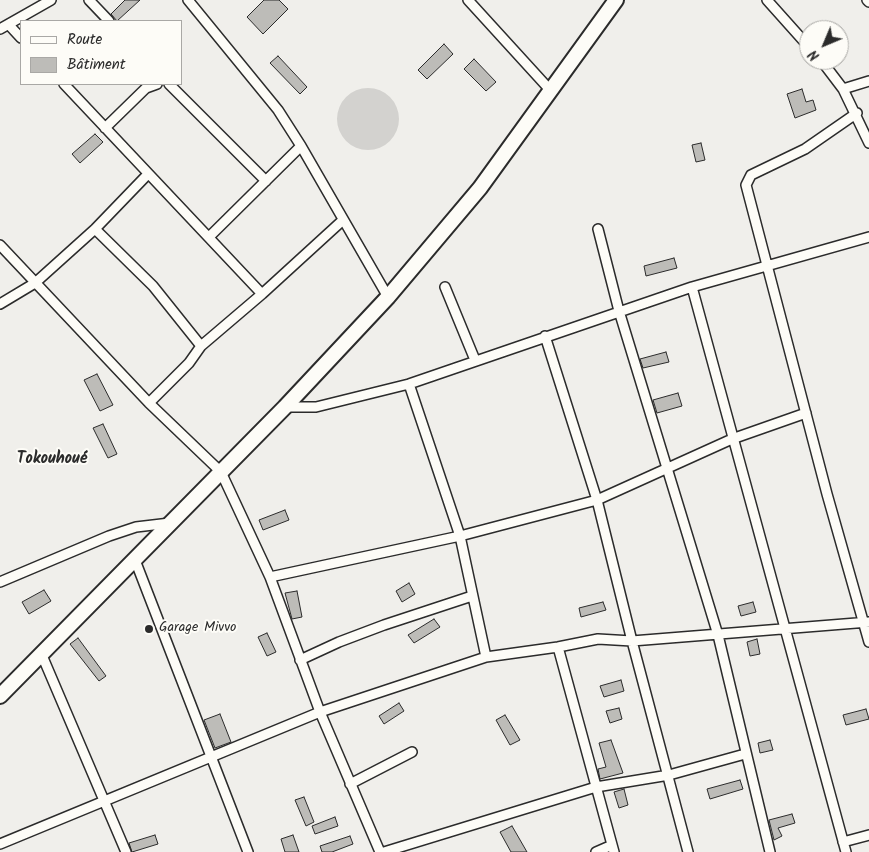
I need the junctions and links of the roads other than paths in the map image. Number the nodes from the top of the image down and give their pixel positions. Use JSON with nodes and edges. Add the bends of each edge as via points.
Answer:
{"nodes":[{"id":1,"x":51,"y":0,"type":"edge"},
{"id":2,"x":89,"y":0,"type":"edge"},
{"id":3,"x":188,"y":0,"type":"edge"},
{"id":4,"x":468,"y":0,"type":"edge"},
{"id":5,"x":616,"y":0,"type":"edge"},
{"id":6,"x":767,"y":0,"type":"edge"},
{"id":7,"x":108,"y":20,"type":"edge"},
{"id":8,"x":4,"y":27,"type":"edge"},
{"id":9,"x":799,"y":36,"type":"edge"},
{"id":10,"x":20,"y":37,"type":"edge"},
{"id":11,"x":828,"y":70,"type":"edge"},
{"id":12,"x":869,"y":81,"type":"edge"},
{"id":13,"x":65,"y":85,"type":"edge"},
{"id":14,"x":155,"y":85,"type":"edge"},
{"id":15,"x":170,"y":85,"type":"edge"},
{"id":16,"x":843,"y":88,"type":"junction"},
{"id":17,"x":551,"y":91,"type":"junction"},
{"id":18,"x":857,"y":113,"type":"junction"},
{"id":19,"x":105,"y":128,"type":"junction"},
{"id":20,"x":869,"y":143,"type":"edge"},
{"id":21,"x":301,"y":146,"type":"junction"},
{"id":22,"x":148,"y":174,"type":"junction"},
{"id":23,"x":266,"y":180,"type":"junction"},
{"id":24,"x":343,"y":220,"type":"junction"},
{"id":25,"x":95,"y":229,"type":"junction"},
{"id":26,"x":598,"y":229,"type":"dead end"},
{"id":27,"x":209,"y":237,"type":"junction"},
{"id":28,"x":869,"y":237,"type":"edge"},
{"id":29,"x":0,"y":245,"type":"edge"},
{"id":30,"x":767,"y":264,"type":"junction"},
{"id":31,"x":35,"y":283,"type":"junction"},
{"id":32,"x":445,"y":287,"type":"dead end"},
{"id":33,"x":692,"y":287,"type":"junction"},
{"id":34,"x":262,"y":294,"type":"junction"},
{"id":35,"x":388,"y":298,"type":"junction"},
{"id":36,"x":0,"y":304,"type":"edge"},
{"id":37,"x":619,"y":311,"type":"junction"},
{"id":38,"x":545,"y":336,"type":"junction"},
{"id":39,"x":201,"y":346,"type":"junction"},
{"id":40,"x":475,"y":360,"type":"junction"},
{"id":41,"x":409,"y":384,"type":"junction"},
{"id":42,"x":149,"y":403,"type":"junction"},
{"id":43,"x":285,"y":407,"type":"junction"},
{"id":44,"x":806,"y":413,"type":"junction"},
{"id":45,"x":732,"y":439,"type":"junction"},
{"id":46,"x":668,"y":467,"type":"junction"},
{"id":47,"x":220,"y":472,"type":"junction"},
{"id":48,"x":597,"y":500,"type":"junction"},
{"id":49,"x":173,"y":522,"type":"junction"},
{"id":50,"x":460,"y":536,"type":"junction"},
{"id":51,"x":135,"y":560,"type":"junction"},
{"id":52,"x":270,"y":577,"type":"junction"},
{"id":53,"x":0,"y":582,"type":"edge"},
{"id":54,"x":472,"y":596,"type":"junction"},
{"id":55,"x":866,"y":622,"type":"edge"},
{"id":56,"x":784,"y":628,"type":"junction"},
{"id":57,"x":718,"y":635,"type":"junction"},
{"id":58,"x":632,"y":641,"type":"junction"},
{"id":59,"x":869,"y":642,"type":"edge"},
{"id":60,"x":558,"y":647,"type":"junction"},
{"id":61,"x":41,"y":654,"type":"junction"},
{"id":62,"x":486,"y":657,"type":"junction"},
{"id":63,"x":300,"y":660,"type":"junction"},
{"id":64,"x":0,"y":696,"type":"edge"},
{"id":65,"x":320,"y":712,"type":"junction"},
{"id":66,"x":412,"y":752,"type":"dead end"},
{"id":67,"x":745,"y":754,"type":"junction"},
{"id":68,"x":210,"y":759,"type":"junction"},
{"id":69,"x":669,"y":775,"type":"junction"},
{"id":70,"x":350,"y":784,"type":"junction"},
{"id":71,"x":596,"y":787,"type":"junction"},
{"id":72,"x":106,"y":802,"type":"junction"},
{"id":73,"x":869,"y":835,"type":"edge"},
{"id":74,"x":843,"y":842,"type":"junction"},
{"id":75,"x":0,"y":844,"type":"edge"},
{"id":76,"x":613,"y":849,"type":"edge"},
{"id":77,"x":126,"y":852,"type":"edge"},
{"id":78,"x":248,"y":852,"type":"edge"},
{"id":79,"x":380,"y":852,"type":"edge"},
{"id":80,"x":384,"y":852,"type":"edge"},
{"id":81,"x":596,"y":852,"type":"edge"},
{"id":82,"x":688,"y":852,"type":"edge"},
{"id":83,"x":770,"y":852,"type":"edge"},
{"id":84,"x":846,"y":852,"type":"edge"}],
"edges":[{"from":1,"to":8,"type":"street"},
{"from":2,"to":7,"type":"street"},
{"from":3,"to":21,"type":"street","via":[[278,110]]},
{"from":4,"to":17,"type":"street"},
{"from":5,"to":17,"type":"main road"},
{"from":6,"to":9,"type":"street"},
{"from":8,"to":10,"type":"street"},
{"from":11,"to":16,"type":"street"},
{"from":12,"to":16,"type":"street"},
{"from":13,"to":19,"type":"street"},
{"from":14,"to":19,"type":"street","via":[[146,88]]},
{"from":15,"to":23,"type":"street"},
{"from":16,"to":18,"type":"street"},
{"from":17,"to":35,"type":"main road","via":[[480,188]]},
{"from":18,"to":20,"type":"street"},
{"from":18,"to":30,"type":"street","via":[[805,149],[751,175],[748,180],[749,198]]},
{"from":19,"to":22,"type":"street"},
{"from":21,"to":23,"type":"street"},
{"from":21,"to":24,"type":"street"},
{"from":22,"to":25,"type":"street"},
{"from":22,"to":27,"type":"street"},
{"from":23,"to":27,"type":"street"},
{"from":24,"to":34,"type":"street"},
{"from":24,"to":35,"type":"street"},
{"from":25,"to":31,"type":"street"},
{"from":25,"to":39,"type":"street","via":[[153,286]]},
{"from":26,"to":37,"type":"street"},
{"from":27,"to":34,"type":"street"},
{"from":28,"to":30,"type":"street"},
{"from":29,"to":31,"type":"street"},
{"from":30,"to":33,"type":"street"},
{"from":30,"to":44,"type":"street"},
{"from":31,"to":36,"type":"street"},
{"from":31,"to":42,"type":"street"},
{"from":32,"to":40,"type":"street"},
{"from":33,"to":37,"type":"street"},
{"from":33,"to":45,"type":"street"},
{"from":34,"to":39,"type":"street"},
{"from":35,"to":43,"type":"main road"},
{"from":37,"to":38,"type":"street"},
{"from":37,"to":46,"type":"street"},
{"from":38,"to":40,"type":"street"},
{"from":38,"to":48,"type":"street"},
{"from":39,"to":42,"type":"street","via":[[189,363]]},
{"from":40,"to":41,"type":"street"},
{"from":41,"to":43,"type":"street","via":[[316,407]]},
{"from":41,"to":50,"type":"street"},
{"from":42,"to":47,"type":"street"},
{"from":43,"to":47,"type":"main road"},
{"from":44,"to":45,"type":"street"},
{"from":44,"to":55,"type":"street"},
{"from":45,"to":46,"type":"street"},
{"from":45,"to":56,"type":"street"},
{"from":46,"to":48,"type":"street"},
{"from":46,"to":57,"type":"street"},
{"from":47,"to":49,"type":"main road"},
{"from":47,"to":52,"type":"street"},
{"from":48,"to":50,"type":"street"},
{"from":48,"to":58,"type":"street"},
{"from":49,"to":51,"type":"main road"},
{"from":49,"to":53,"type":"street","via":[[136,527],[109,536]]},
{"from":50,"to":52,"type":"street"},
{"from":50,"to":54,"type":"street"},
{"from":51,"to":61,"type":"main road"},
{"from":51,"to":68,"type":"street"},
{"from":52,"to":63,"type":"street"},
{"from":54,"to":62,"type":"street"},
{"from":54,"to":63,"type":"street","via":[[384,625]]},
{"from":55,"to":56,"type":"street"},
{"from":55,"to":59,"type":"street"},
{"from":56,"to":57,"type":"street"},
{"from":56,"to":74,"type":"street"},
{"from":57,"to":58,"type":"street"},
{"from":57,"to":67,"type":"street"},
{"from":58,"to":60,"type":"street","via":[[598,639]]},
{"from":58,"to":69,"type":"street"},
{"from":60,"to":62,"type":"street"},
{"from":60,"to":71,"type":"street"},
{"from":61,"to":64,"type":"main road"},
{"from":61,"to":72,"type":"street"},
{"from":62,"to":65,"type":"street"},
{"from":63,"to":65,"type":"street"},
{"from":65,"to":68,"type":"street"},
{"from":65,"to":70,"type":"street"},
{"from":66,"to":70,"type":"street"},
{"from":67,"to":69,"type":"street"},
{"from":67,"to":83,"type":"street"},
{"from":68,"to":72,"type":"street"},
{"from":68,"to":78,"type":"street"},
{"from":69,"to":71,"type":"street"},
{"from":69,"to":82,"type":"street"},
{"from":70,"to":79,"type":"street"},
{"from":71,"to":76,"type":"street"},
{"from":71,"to":80,"type":"street"},
{"from":72,"to":75,"type":"street"},
{"from":72,"to":77,"type":"street"},
{"from":73,"to":74,"type":"street"},
{"from":74,"to":84,"type":"street"},
{"from":76,"to":81,"type":"street"}]}
